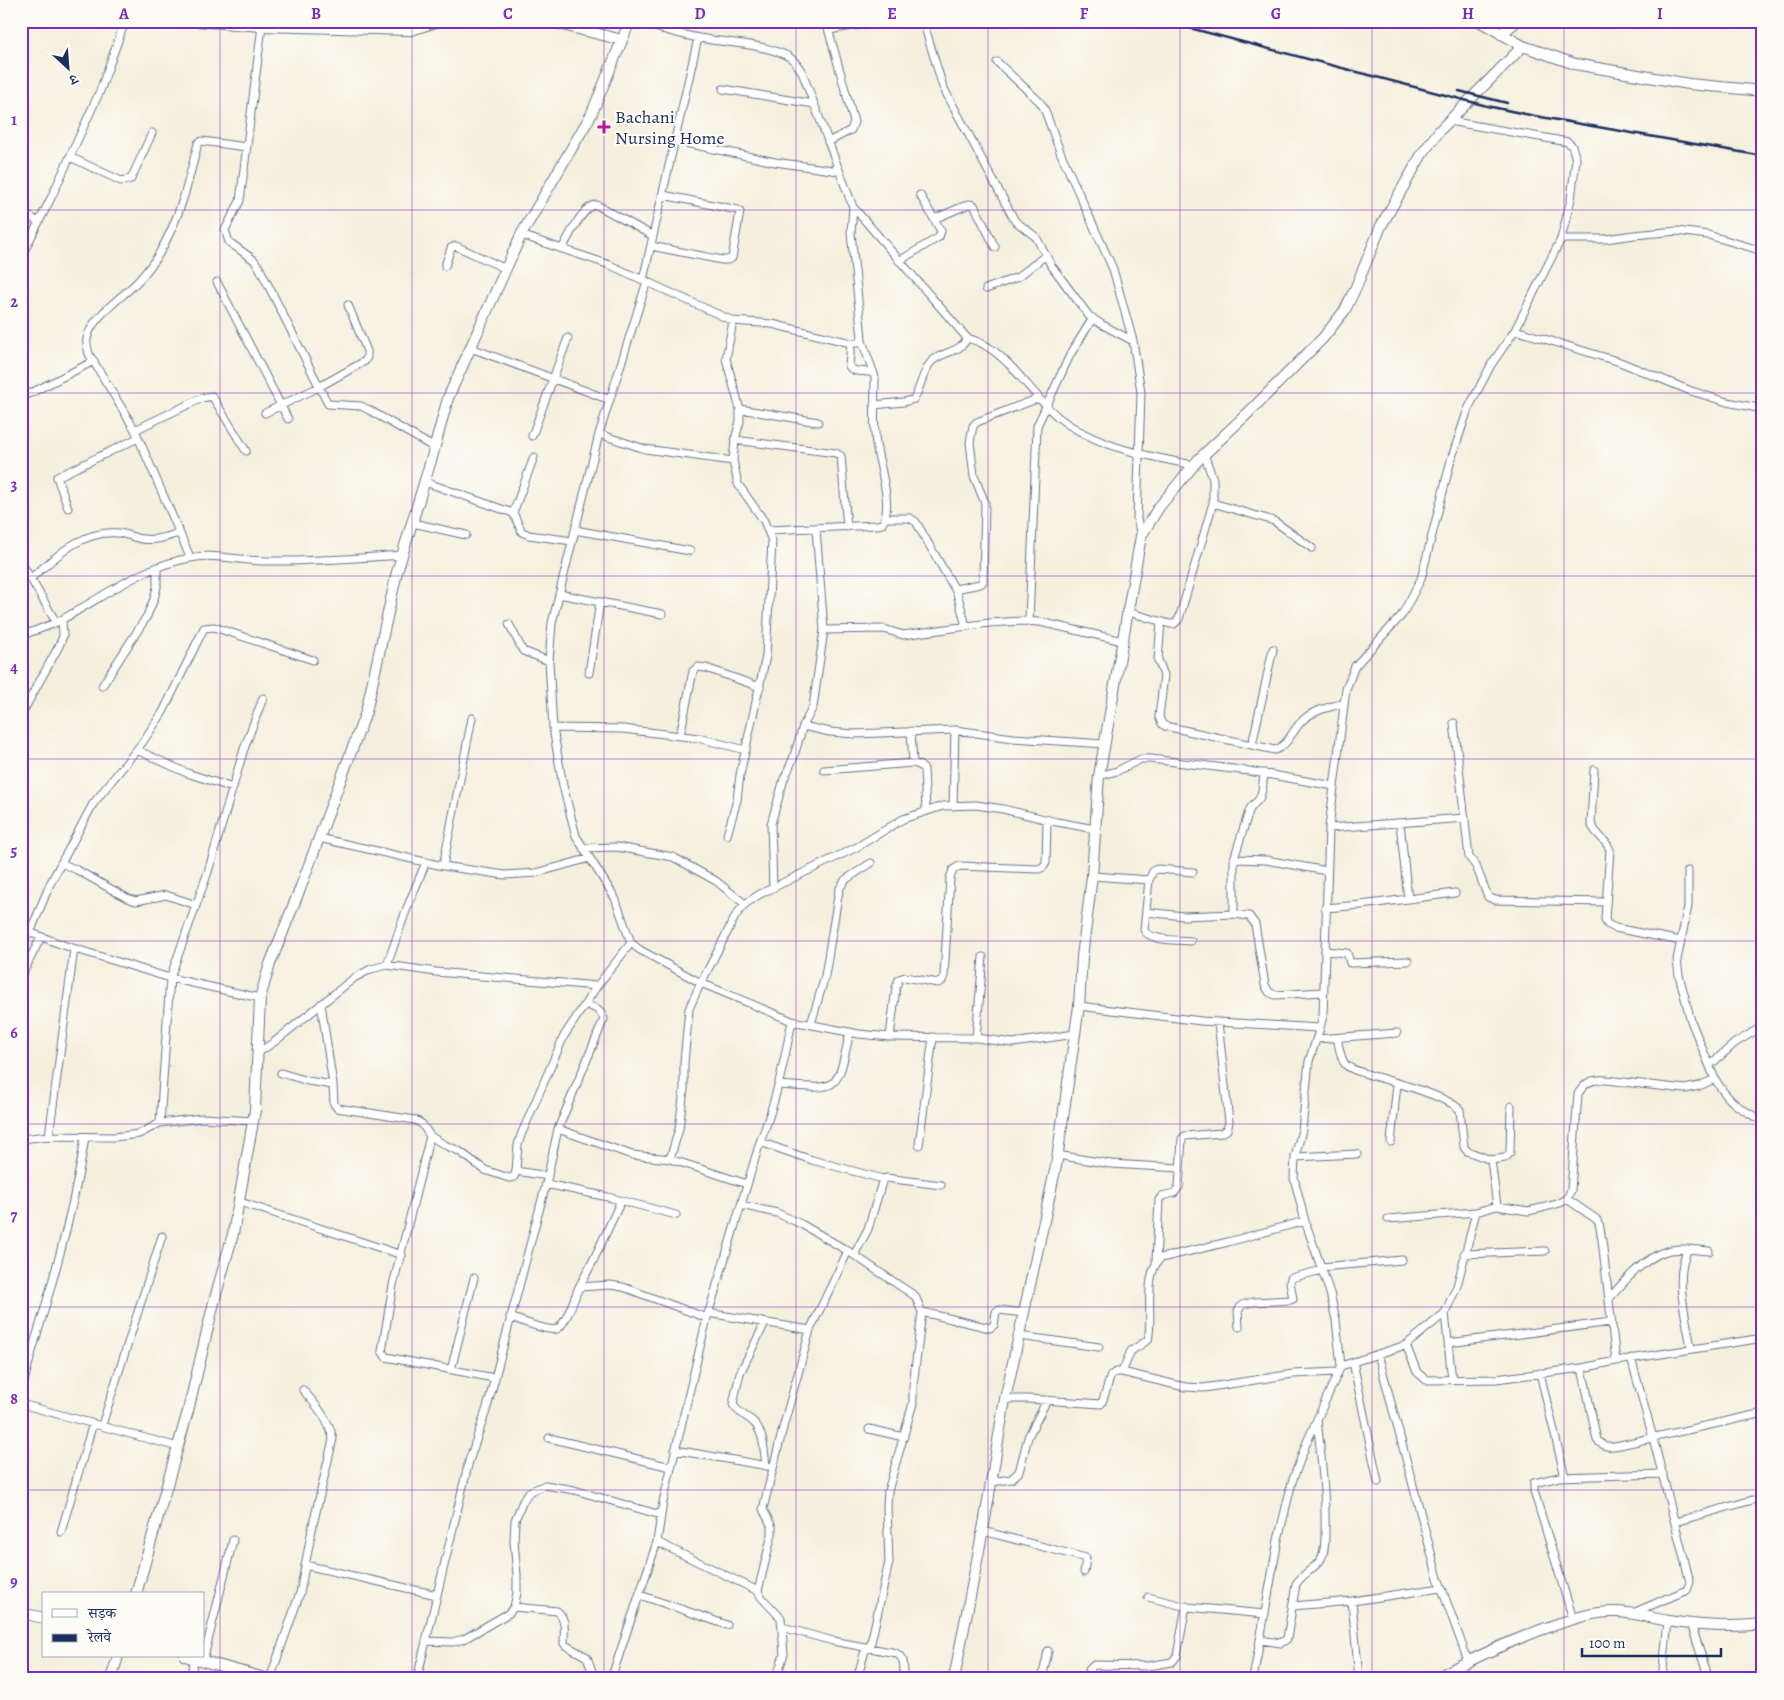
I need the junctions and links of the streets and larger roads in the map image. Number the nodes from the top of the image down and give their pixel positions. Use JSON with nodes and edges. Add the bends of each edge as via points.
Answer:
{"nodes":[{"id":1,"x":125,"y":21,"type":"edge"},
{"id":2,"x":195,"y":21,"type":"edge"},
{"id":3,"x":439,"y":21,"type":"edge"},
{"id":4,"x":547,"y":21,"type":"edge"},
{"id":5,"x":630,"y":21,"type":"edge"},
{"id":6,"x":826,"y":21,"type":"edge"},
{"id":7,"x":881,"y":21,"type":"edge"},
{"id":8,"x":923,"y":21,"type":"edge"},
{"id":9,"x":1479,"y":21,"type":"edge"},
{"id":10,"x":1517,"y":21,"type":"edge"},
{"id":11,"x":262,"y":26,"type":"junction"},
{"id":12,"x":829,"y":30,"type":"junction"},
{"id":13,"x":1501,"y":34,"type":"junction"},
{"id":14,"x":698,"y":38,"type":"junction"},
{"id":15,"x":622,"y":40,"type":"junction"},
{"id":16,"x":1522,"y":46,"type":"junction"},
{"id":17,"x":997,"y":62,"type":"dead end"},
{"id":18,"x":723,"y":88,"type":"dead end"},
{"id":19,"x":1763,"y":90,"type":"edge"},
{"id":20,"x":814,"y":104,"type":"junction"},
{"id":21,"x":1449,"y":121,"type":"junction"},
{"id":22,"x":152,"y":133,"type":"dead end"},
{"id":23,"x":676,"y":141,"type":"junction"},
{"id":24,"x":828,"y":142,"type":"junction"},
{"id":25,"x":246,"y":148,"type":"junction"},
{"id":26,"x":70,"y":157,"type":"junction"},
{"id":27,"x":839,"y":171,"type":"junction"},
{"id":28,"x":663,"y":195,"type":"junction"},
{"id":29,"x":920,"y":195,"type":"dead end"},
{"id":30,"x":853,"y":207,"type":"junction"},
{"id":31,"x":21,"y":212,"type":"edge"},
{"id":32,"x":934,"y":219,"type":"junction"},
{"id":33,"x":38,"y":222,"type":"junction"},
{"id":34,"x":522,"y":235,"type":"junction"},
{"id":35,"x":653,"y":236,"type":"junction"},
{"id":36,"x":1561,"y":240,"type":"junction"},
{"id":37,"x":651,"y":246,"type":"junction"},
{"id":38,"x":996,"y":247,"type":"dead end"},
{"id":39,"x":562,"y":249,"type":"junction"},
{"id":40,"x":1763,"y":251,"type":"edge"},
{"id":41,"x":1046,"y":255,"type":"junction"},
{"id":42,"x":21,"y":257,"type":"edge"},
{"id":43,"x":899,"y":261,"type":"junction"},
{"id":44,"x":445,"y":266,"type":"dead end"},
{"id":45,"x":506,"y":269,"type":"junction"},
{"id":46,"x":645,"y":280,"type":"junction"},
{"id":47,"x":217,"y":282,"type":"dead end"},
{"id":48,"x":986,"y":289,"type":"dead end"},
{"id":49,"x":348,"y":305,"type":"dead end"},
{"id":50,"x":1093,"y":318,"type":"junction"},
{"id":51,"x":733,"y":321,"type":"junction"},
{"id":52,"x":1515,"y":330,"type":"junction"},
{"id":53,"x":568,"y":338,"type":"dead end"},
{"id":54,"x":967,"y":338,"type":"junction"},
{"id":55,"x":862,"y":341,"type":"junction"},
{"id":56,"x":1133,"y":341,"type":"junction"},
{"id":57,"x":851,"y":343,"type":"junction"},
{"id":58,"x":471,"y":348,"type":"junction"},
{"id":59,"x":94,"y":361,"type":"junction"},
{"id":60,"x":874,"y":374,"type":"junction"},
{"id":61,"x":553,"y":379,"type":"junction"},
{"id":62,"x":319,"y":387,"type":"junction"},
{"id":63,"x":21,"y":398,"type":"edge"},
{"id":64,"x":1039,"y":398,"type":"junction"},
{"id":65,"x":610,"y":400,"type":"junction"},
{"id":66,"x":281,"y":405,"type":"junction"},
{"id":67,"x":874,"y":405,"type":"junction"},
{"id":68,"x":1046,"y":405,"type":"junction"},
{"id":69,"x":740,"y":409,"type":"junction"},
{"id":70,"x":1763,"y":409,"type":"edge"},
{"id":71,"x":265,"y":413,"type":"dead end"},
{"id":72,"x":288,"y":419,"type":"dead end"},
{"id":73,"x":818,"y":422,"type":"dead end"},
{"id":74,"x":135,"y":430,"type":"junction"},
{"id":75,"x":600,"y":434,"type":"junction"},
{"id":76,"x":532,"y":436,"type":"dead end"},
{"id":77,"x":138,"y":438,"type":"junction"},
{"id":78,"x":735,"y":440,"type":"junction"},
{"id":79,"x":435,"y":448,"type":"junction"},
{"id":80,"x":246,"y":452,"type":"dead end"},
{"id":81,"x":1138,"y":454,"type":"junction"},
{"id":82,"x":1204,"y":454,"type":"junction"},
{"id":83,"x":534,"y":458,"type":"dead end"},
{"id":84,"x":733,"y":461,"type":"junction"},
{"id":85,"x":1194,"y":465,"type":"junction"},
{"id":86,"x":425,"y":482,"type":"junction"},
{"id":87,"x":1212,"y":503,"type":"junction"},
{"id":88,"x":68,"y":508,"type":"dead end"},
{"id":89,"x":513,"y":513,"type":"junction"},
{"id":90,"x":886,"y":518,"type":"junction"},
{"id":91,"x":413,"y":523,"type":"junction"},
{"id":92,"x":847,"y":527,"type":"junction"},
{"id":93,"x":816,"y":529,"type":"junction"},
{"id":94,"x":575,"y":530,"type":"junction"},
{"id":95,"x":769,"y":530,"type":"junction"},
{"id":96,"x":179,"y":534,"type":"junction"},
{"id":97,"x":466,"y":535,"type":"dead end"},
{"id":98,"x":1142,"y":536,"type":"junction"},
{"id":99,"x":572,"y":541,"type":"junction"},
{"id":100,"x":1312,"y":548,"type":"dead end"},
{"id":101,"x":690,"y":551,"type":"dead end"},
{"id":102,"x":403,"y":555,"type":"junction"},
{"id":103,"x":190,"y":558,"type":"junction"},
{"id":104,"x":21,"y":562,"type":"edge"},
{"id":105,"x":157,"y":567,"type":"junction"},
{"id":106,"x":30,"y":579,"type":"junction"},
{"id":107,"x":955,"y":589,"type":"junction"},
{"id":108,"x":559,"y":594,"type":"junction"},
{"id":109,"x":600,"y":602,"type":"junction"},
{"id":110,"x":1128,"y":612,"type":"junction"},
{"id":111,"x":662,"y":614,"type":"dead end"},
{"id":112,"x":59,"y":621,"type":"junction"},
{"id":113,"x":1030,"y":621,"type":"junction"},
{"id":114,"x":1161,"y":622,"type":"junction"},
{"id":115,"x":509,"y":624,"type":"dead end"},
{"id":116,"x":966,"y":626,"type":"junction"},
{"id":117,"x":824,"y":630,"type":"junction"},
{"id":118,"x":21,"y":636,"type":"edge"},
{"id":119,"x":1123,"y":641,"type":"junction"},
{"id":120,"x":1273,"y":649,"type":"dead end"},
{"id":121,"x":313,"y":660,"type":"dead end"},
{"id":122,"x":549,"y":661,"type":"junction"},
{"id":123,"x":589,"y":673,"type":"dead end"},
{"id":124,"x":102,"y":686,"type":"dead end"},
{"id":125,"x":760,"y":687,"type":"junction"},
{"id":126,"x":263,"y":698,"type":"dead end"},
{"id":127,"x":1344,"y":703,"type":"junction"},
{"id":128,"x":21,"y":715,"type":"edge"},
{"id":129,"x":472,"y":718,"type":"dead end"},
{"id":130,"x":1454,"y":723,"type":"dead end"},
{"id":131,"x":803,"y":726,"type":"junction"},
{"id":132,"x":553,"y":728,"type":"junction"},
{"id":133,"x":955,"y":730,"type":"junction"},
{"id":134,"x":911,"y":732,"type":"junction"},
{"id":135,"x":680,"y":736,"type":"junction"},
{"id":136,"x":1104,"y":744,"type":"junction"},
{"id":137,"x":1252,"y":745,"type":"junction"},
{"id":138,"x":137,"y":750,"type":"junction"},
{"id":139,"x":746,"y":750,"type":"junction"},
{"id":140,"x":913,"y":763,"type":"junction"},
{"id":141,"x":824,"y":770,"type":"dead end"},
{"id":142,"x":1594,"y":770,"type":"dead end"},
{"id":143,"x":1264,"y":773,"type":"junction"},
{"id":144,"x":1099,"y":776,"type":"junction"},
{"id":145,"x":1334,"y":786,"type":"junction"},
{"id":146,"x":233,"y":788,"type":"junction"},
{"id":147,"x":953,"y":806,"type":"junction"},
{"id":148,"x":926,"y":810,"type":"junction"},
{"id":149,"x":1465,"y":818,"type":"junction"},
{"id":150,"x":1047,"y":820,"type":"junction"},
{"id":151,"x":1400,"y":823,"type":"junction"},
{"id":152,"x":1329,"y":828,"type":"junction"},
{"id":153,"x":1095,"y":829,"type":"junction"},
{"id":154,"x":728,"y":834,"type":"dead end"},
{"id":155,"x":319,"y":838,"type":"junction"},
{"id":156,"x":583,"y":848,"type":"junction"},
{"id":157,"x":590,"y":858,"type":"junction"},
{"id":158,"x":1234,"y":858,"type":"junction"},
{"id":159,"x":426,"y":862,"type":"junction"},
{"id":160,"x":61,"y":863,"type":"junction"},
{"id":161,"x":871,"y":863,"type":"dead end"},
{"id":162,"x":443,"y":866,"type":"junction"},
{"id":163,"x":1327,"y":871,"type":"junction"},
{"id":164,"x":1688,"y":871,"type":"dead end"},
{"id":165,"x":1193,"y":872,"type":"dead end"},
{"id":166,"x":1092,"y":876,"type":"junction"},
{"id":167,"x":1149,"y":880,"type":"junction"},
{"id":168,"x":773,"y":888,"type":"junction"},
{"id":169,"x":1454,"y":893,"type":"dead end"},
{"id":170,"x":1408,"y":899,"type":"junction"},
{"id":171,"x":1606,"y":902,"type":"junction"},
{"id":172,"x":745,"y":904,"type":"junction"},
{"id":173,"x":196,"y":905,"type":"junction"},
{"id":174,"x":1325,"y":908,"type":"junction"},
{"id":175,"x":1146,"y":912,"type":"junction"},
{"id":176,"x":1234,"y":914,"type":"junction"},
{"id":177,"x":21,"y":929,"type":"edge"},
{"id":178,"x":30,"y":933,"type":"junction"},
{"id":179,"x":41,"y":937,"type":"junction"},
{"id":180,"x":1191,"y":941,"type":"dead end"},
{"id":181,"x":1681,"y":941,"type":"junction"},
{"id":182,"x":632,"y":943,"type":"junction"},
{"id":183,"x":74,"y":949,"type":"junction"},
{"id":184,"x":1325,"y":951,"type":"junction"},
{"id":185,"x":983,"y":956,"type":"dead end"},
{"id":186,"x":1408,"y":961,"type":"dead end"},
{"id":187,"x":387,"y":965,"type":"junction"},
{"id":188,"x":21,"y":977,"type":"edge"},
{"id":189,"x":170,"y":978,"type":"junction"},
{"id":190,"x":701,"y":983,"type":"junction"},
{"id":191,"x":596,"y":986,"type":"junction"},
{"id":192,"x":1324,"y":992,"type":"junction"},
{"id":193,"x":260,"y":998,"type":"junction"},
{"id":194,"x":321,"y":1004,"type":"junction"},
{"id":195,"x":585,"y":1004,"type":"junction"},
{"id":196,"x":1079,"y":1006,"type":"junction"},
{"id":197,"x":792,"y":1020,"type":"junction"},
{"id":198,"x":1218,"y":1022,"type":"junction"},
{"id":199,"x":811,"y":1024,"type":"junction"},
{"id":200,"x":1763,"y":1026,"type":"edge"},
{"id":201,"x":1320,"y":1028,"type":"junction"},
{"id":202,"x":850,"y":1032,"type":"junction"},
{"id":203,"x":1397,"y":1033,"type":"dead end"},
{"id":204,"x":1075,"y":1034,"type":"junction"},
{"id":205,"x":890,"y":1037,"type":"junction"},
{"id":206,"x":933,"y":1037,"type":"junction"},
{"id":207,"x":976,"y":1038,"type":"junction"},
{"id":208,"x":1337,"y":1038,"type":"junction"},
{"id":209,"x":1317,"y":1039,"type":"junction"},
{"id":210,"x":257,"y":1053,"type":"junction"},
{"id":211,"x":1710,"y":1065,"type":"junction"},
{"id":212,"x":281,"y":1073,"type":"dead end"},
{"id":213,"x":1715,"y":1079,"type":"junction"},
{"id":214,"x":779,"y":1084,"type":"junction"},
{"id":215,"x":1398,"y":1084,"type":"junction"},
{"id":216,"x":333,"y":1085,"type":"junction"},
{"id":217,"x":1511,"y":1106,"type":"dead end"},
{"id":218,"x":253,"y":1121,"type":"junction"},
{"id":219,"x":1763,"y":1121,"type":"edge"},
{"id":220,"x":160,"y":1123,"type":"junction"},
{"id":221,"x":558,"y":1130,"type":"junction"},
{"id":222,"x":49,"y":1136,"type":"junction"},
{"id":223,"x":430,"y":1136,"type":"junction"},
{"id":224,"x":85,"y":1137,"type":"junction"},
{"id":225,"x":21,"y":1139,"type":"edge"},
{"id":226,"x":760,"y":1142,"type":"junction"},
{"id":227,"x":1391,"y":1142,"type":"dead end"},
{"id":228,"x":919,"y":1145,"type":"dead end"},
{"id":229,"x":1357,"y":1154,"type":"dead end"},
{"id":230,"x":1058,"y":1155,"type":"junction"},
{"id":231,"x":1295,"y":1156,"type":"junction"},
{"id":232,"x":670,"y":1159,"type":"junction"},
{"id":233,"x":1491,"y":1160,"type":"junction"},
{"id":234,"x":1180,"y":1168,"type":"junction"},
{"id":235,"x":516,"y":1171,"type":"junction"},
{"id":236,"x":548,"y":1176,"type":"junction"},
{"id":237,"x":882,"y":1179,"type":"junction"},
{"id":238,"x":546,"y":1184,"type":"junction"},
{"id":239,"x":748,"y":1184,"type":"junction"},
{"id":240,"x":941,"y":1185,"type":"dead end"},
{"id":241,"x":1567,"y":1199,"type":"junction"},
{"id":242,"x":621,"y":1201,"type":"junction"},
{"id":243,"x":240,"y":1202,"type":"junction"},
{"id":244,"x":741,"y":1205,"type":"junction"},
{"id":245,"x":1497,"y":1206,"type":"junction"},
{"id":246,"x":1476,"y":1212,"type":"junction"},
{"id":247,"x":676,"y":1215,"type":"dead end"},
{"id":248,"x":1388,"y":1219,"type":"dead end"},
{"id":249,"x":1305,"y":1221,"type":"junction"},
{"id":250,"x":162,"y":1236,"type":"dead end"},
{"id":251,"x":1688,"y":1249,"type":"junction"},
{"id":252,"x":1546,"y":1251,"type":"dead end"},
{"id":253,"x":1709,"y":1251,"type":"dead end"},
{"id":254,"x":851,"y":1253,"type":"junction"},
{"id":255,"x":1464,"y":1254,"type":"junction"},
{"id":256,"x":402,"y":1255,"type":"junction"},
{"id":257,"x":1402,"y":1260,"type":"dead end"},
{"id":258,"x":1156,"y":1262,"type":"junction"},
{"id":259,"x":1321,"y":1269,"type":"junction"},
{"id":260,"x":474,"y":1278,"type":"dead end"},
{"id":261,"x":579,"y":1287,"type":"junction"},
{"id":262,"x":1609,"y":1299,"type":"junction"},
{"id":263,"x":922,"y":1312,"type":"junction"},
{"id":264,"x":1024,"y":1313,"type":"junction"},
{"id":265,"x":1445,"y":1313,"type":"junction"},
{"id":266,"x":707,"y":1315,"type":"junction"},
{"id":267,"x":510,"y":1317,"type":"junction"},
{"id":268,"x":1611,"y":1322,"type":"junction"},
{"id":269,"x":765,"y":1323,"type":"junction"},
{"id":270,"x":1239,"y":1327,"type":"dead end"},
{"id":271,"x":810,"y":1330,"type":"junction"},
{"id":272,"x":1019,"y":1336,"type":"junction"},
{"id":273,"x":1763,"y":1338,"type":"edge"},
{"id":274,"x":1448,"y":1342,"type":"junction"},
{"id":275,"x":1406,"y":1345,"type":"junction"},
{"id":276,"x":1099,"y":1347,"type":"dead end"},
{"id":277,"x":1691,"y":1349,"type":"junction"},
{"id":278,"x":1378,"y":1354,"type":"junction"},
{"id":279,"x":1630,"y":1358,"type":"junction"},
{"id":280,"x":24,"y":1361,"type":"edge"},
{"id":281,"x":1616,"y":1361,"type":"junction"},
{"id":282,"x":1353,"y":1362,"type":"junction"},
{"id":283,"x":1582,"y":1368,"type":"junction"},
{"id":284,"x":1339,"y":1369,"type":"junction"},
{"id":285,"x":451,"y":1370,"type":"junction"},
{"id":286,"x":1122,"y":1372,"type":"junction"},
{"id":287,"x":1540,"y":1373,"type":"junction"},
{"id":288,"x":494,"y":1378,"type":"junction"},
{"id":289,"x":1452,"y":1380,"type":"junction"},
{"id":290,"x":303,"y":1390,"type":"dead end"},
{"id":291,"x":21,"y":1396,"type":"edge"},
{"id":292,"x":1005,"y":1399,"type":"junction"},
{"id":293,"x":1047,"y":1400,"type":"junction"},
{"id":294,"x":22,"y":1406,"type":"edge"},
{"id":295,"x":1763,"y":1413,"type":"edge"},
{"id":296,"x":1317,"y":1419,"type":"junction"},
{"id":297,"x":93,"y":1423,"type":"junction"},
{"id":298,"x":102,"y":1426,"type":"junction"},
{"id":299,"x":869,"y":1429,"type":"dead end"},
{"id":300,"x":904,"y":1437,"type":"junction"},
{"id":301,"x":549,"y":1438,"type":"dead end"},
{"id":302,"x":1653,"y":1438,"type":"junction"},
{"id":303,"x":178,"y":1447,"type":"junction"},
{"id":304,"x":676,"y":1450,"type":"junction"},
{"id":305,"x":769,"y":1466,"type":"junction"},
{"id":306,"x":671,"y":1467,"type":"junction"},
{"id":307,"x":1663,"y":1474,"type":"junction"},
{"id":308,"x":1565,"y":1477,"type":"junction"},
{"id":309,"x":992,"y":1482,"type":"junction"},
{"id":310,"x":1378,"y":1482,"type":"dead end"},
{"id":311,"x":1763,"y":1497,"type":"edge"},
{"id":312,"x":661,"y":1515,"type":"junction"},
{"id":313,"x":1675,"y":1522,"type":"junction"},
{"id":314,"x":983,"y":1531,"type":"junction"},
{"id":315,"x":60,"y":1532,"type":"dead end"},
{"id":316,"x":233,"y":1540,"type":"dead end"},
{"id":317,"x":657,"y":1542,"type":"junction"},
{"id":318,"x":305,"y":1565,"type":"junction"},
{"id":319,"x":1084,"y":1572,"type":"dead end"},
{"id":320,"x":1441,"y":1588,"type":"junction"},
{"id":321,"x":758,"y":1591,"type":"junction"},
{"id":322,"x":137,"y":1592,"type":"edge"},
{"id":323,"x":640,"y":1595,"type":"junction"},
{"id":324,"x":437,"y":1596,"type":"junction"},
{"id":325,"x":1148,"y":1597,"type":"dead end"},
{"id":326,"x":1352,"y":1601,"type":"junction"},
{"id":327,"x":1186,"y":1606,"type":"junction"},
{"id":328,"x":1292,"y":1606,"type":"junction"},
{"id":329,"x":514,"y":1607,"type":"junction"},
{"id":330,"x":21,"y":1613,"type":"edge"},
{"id":331,"x":1633,"y":1613,"type":"junction"},
{"id":332,"x":1265,"y":1614,"type":"junction"},
{"id":333,"x":42,"y":1618,"type":"edge"},
{"id":334,"x":1573,"y":1619,"type":"junction"},
{"id":335,"x":1668,"y":1621,"type":"junction"},
{"id":336,"x":1691,"y":1624,"type":"junction"},
{"id":337,"x":1763,"y":1624,"type":"edge"},
{"id":338,"x":205,"y":1625,"type":"edge"},
{"id":339,"x":727,"y":1626,"type":"dead end"},
{"id":340,"x":782,"y":1627,"type":"junction"},
{"id":341,"x":1260,"y":1640,"type":"junction"},
{"id":342,"x":426,"y":1642,"type":"junction"},
{"id":343,"x":868,"y":1647,"type":"junction"},
{"id":344,"x":1048,"y":1652,"type":"dead end"},
{"id":345,"x":117,"y":1658,"type":"edge"},
{"id":346,"x":194,"y":1659,"type":"edge"},
{"id":347,"x":1468,"y":1661,"type":"junction"},
{"id":348,"x":111,"y":1679,"type":"edge"},
{"id":349,"x":190,"y":1679,"type":"edge"},
{"id":350,"x":269,"y":1679,"type":"edge"},
{"id":351,"x":417,"y":1679,"type":"edge"},
{"id":352,"x":606,"y":1679,"type":"edge"},
{"id":353,"x":611,"y":1679,"type":"edge"},
{"id":354,"x":776,"y":1679,"type":"edge"},
{"id":355,"x":857,"y":1679,"type":"edge"},
{"id":356,"x":903,"y":1679,"type":"edge"},
{"id":357,"x":954,"y":1679,"type":"edge"},
{"id":358,"x":1042,"y":1679,"type":"edge"},
{"id":359,"x":1088,"y":1679,"type":"edge"},
{"id":360,"x":1253,"y":1679,"type":"edge"},
{"id":361,"x":1359,"y":1679,"type":"edge"},
{"id":362,"x":1434,"y":1679,"type":"edge"},
{"id":363,"x":1662,"y":1679,"type":"edge"},
{"id":364,"x":1708,"y":1679,"type":"edge"}],
"edges":[{"from":1,"to":26,"type":"street","via":[[100,91]]},
{"from":2,"to":11,"type":"street"},
{"from":3,"to":11,"type":"street","via":[[411,30]]},
{"from":4,"to":15,"type":"street"},
{"from":5,"to":14,"type":"street"},
{"from":5,"to":15,"type":"street"},
{"from":6,"to":12,"type":"street"},
{"from":7,"to":12,"type":"street"},
{"from":8,"to":41,"type":"street","via":[[943,87],[1015,221],[1036,237]]},
{"from":9,"to":13,"type":"street"},
{"from":10,"to":13,"type":"street"},
{"from":11,"to":25,"type":"street"},
{"from":12,"to":24,"type":"street","via":[[854,122],[851,130]]},
{"from":13,"to":16,"type":"street"},
{"from":14,"to":20,"type":"street","via":[[784,54],[802,72]]},
{"from":14,"to":23,"type":"street"},
{"from":15,"to":34,"type":"street","via":[[591,115]]},
{"from":16,"to":19,"type":"street","via":[[1575,64],[1689,84]]},
{"from":16,"to":21,"type":"street"},
{"from":17,"to":56,"type":"street","via":[[1044,108],[1061,154],[1114,269]]},
{"from":18,"to":20,"type":"street"},
{"from":20,"to":24,"type":"street"},
{"from":21,"to":36,"type":"street","via":[[1568,142],[1572,146],[1576,159]]},
{"from":21,"to":82,"type":"street","via":[[1422,154],[1381,226],[1345,310],[1323,338]]},
{"from":22,"to":26,"type":"street","via":[[130,179],[126,181]]},
{"from":23,"to":27,"type":"street","via":[[775,162]]},
{"from":23,"to":28,"type":"street"},
{"from":24,"to":27,"type":"street"},
{"from":25,"to":59,"type":"street","via":[[198,143],[184,200],[159,254],[140,279],[92,327],[86,341]]},
{"from":25,"to":62,"type":"street","via":[[240,201],[225,230],[227,238],[259,267]]},
{"from":26,"to":33,"type":"street"},
{"from":27,"to":30,"type":"street"},
{"from":28,"to":35,"type":"street"},
{"from":28,"to":37,"type":"street","via":[[738,210],[732,258],[722,260]]},
{"from":29,"to":32,"type":"street"},
{"from":30,"to":43,"type":"street"},
{"from":30,"to":55,"type":"street","via":[[851,232]]},
{"from":31,"to":33,"type":"street"},
{"from":32,"to":38,"type":"street","via":[[969,204],[974,205]]},
{"from":32,"to":43,"type":"street","via":[[941,231],[939,237]]},
{"from":33,"to":42,"type":"street"},
{"from":34,"to":39,"type":"street"},
{"from":34,"to":45,"type":"street"},
{"from":35,"to":37,"type":"street"},
{"from":35,"to":39,"type":"street","via":[[593,204],[586,208]]},
{"from":36,"to":40,"type":"street","via":[[1677,231],[1708,235]]},
{"from":36,"to":52,"type":"street"},
{"from":37,"to":46,"type":"street"},
{"from":39,"to":46,"type":"street","via":[[610,264]]},
{"from":41,"to":48,"type":"street","via":[[1018,277]]},
{"from":41,"to":50,"type":"street"},
{"from":43,"to":54,"type":"street"},
{"from":44,"to":45,"type":"street","via":[[452,248],[456,246]]},
{"from":45,"to":58,"type":"street"},
{"from":46,"to":51,"type":"street"},
{"from":46,"to":65,"type":"street"},
{"from":47,"to":66,"type":"street"},
{"from":49,"to":62,"type":"street","via":[[368,357]]},
{"from":50,"to":56,"type":"street"},
{"from":50,"to":68,"type":"street","via":[[1070,354]]},
{"from":51,"to":57,"type":"street","via":[[772,324]]},
{"from":51,"to":69,"type":"street","via":[[726,359]]},
{"from":52,"to":70,"type":"street","via":[[1620,362],[1691,391]]},
{"from":52,"to":127,"type":"street","via":[[1491,365],[1468,409],[1451,460],[1421,579],[1402,615],[1355,666]]},
{"from":53,"to":61,"type":"street"},
{"from":54,"to":64,"type":"street","via":[[988,346]]},
{"from":54,"to":67,"type":"street","via":[[957,349],[930,364],[914,399]]},
{"from":55,"to":57,"type":"street"},
{"from":55,"to":60,"type":"street"},
{"from":56,"to":81,"type":"street","via":[[1141,392]]},
{"from":57,"to":60,"type":"street","via":[[849,366],[852,370]]},
{"from":58,"to":61,"type":"street"},
{"from":58,"to":79,"type":"street","via":[[448,398]]},
{"from":59,"to":63,"type":"street"},
{"from":59,"to":74,"type":"street"},
{"from":60,"to":67,"type":"street"},
{"from":61,"to":65,"type":"street"},
{"from":61,"to":76,"type":"street"},
{"from":62,"to":66,"type":"street"},
{"from":62,"to":79,"type":"street","via":[[328,404],[361,406]]},
{"from":64,"to":68,"type":"street"},
{"from":64,"to":107,"type":"street","via":[[972,426],[970,442],[974,476],[984,503],[983,582]]},
{"from":65,"to":75,"type":"street"},
{"from":66,"to":71,"type":"street"},
{"from":66,"to":72,"type":"street"},
{"from":67,"to":90,"type":"street"},
{"from":68,"to":81,"type":"street","via":[[1076,430]]},
{"from":68,"to":113,"type":"street","via":[[1037,426]]},
{"from":69,"to":73,"type":"street"},
{"from":69,"to":78,"type":"street"},
{"from":74,"to":77,"type":"street"},
{"from":74,"to":80,"type":"street","via":[[212,396]]},
{"from":75,"to":84,"type":"street","via":[[645,449]]},
{"from":75,"to":94,"type":"street"},
{"from":77,"to":88,"type":"street","via":[[57,478]]},
{"from":77,"to":96,"type":"street"},
{"from":78,"to":84,"type":"street"},
{"from":78,"to":92,"type":"street","via":[[841,456]]},
{"from":79,"to":86,"type":"street"},
{"from":81,"to":85,"type":"street"},
{"from":81,"to":98,"type":"street","via":[[1137,519]]},
{"from":82,"to":85,"type":"street"},
{"from":82,"to":87,"type":"street","via":[[1213,479]]},
{"from":83,"to":89,"type":"street"},
{"from":84,"to":95,"type":"street","via":[[738,484]]},
{"from":85,"to":98,"type":"street","via":[[1159,507]]},
{"from":86,"to":89,"type":"street"},
{"from":86,"to":91,"type":"street"},
{"from":87,"to":100,"type":"street","via":[[1274,521]]},
{"from":87,"to":114,"type":"street","via":[[1179,619],[1174,624]]},
{"from":89,"to":99,"type":"street","via":[[522,532]]},
{"from":90,"to":92,"type":"street","via":[[882,524]]},
{"from":90,"to":107,"type":"street","via":[[913,519]]},
{"from":91,"to":97,"type":"street"},
{"from":91,"to":102,"type":"street"},
{"from":92,"to":93,"type":"street"},
{"from":93,"to":95,"type":"street"},
{"from":93,"to":117,"type":"street"},
{"from":94,"to":99,"type":"street"},
{"from":94,"to":101,"type":"street"},
{"from":95,"to":125,"type":"street","via":[[772,541],[766,656]]},
{"from":96,"to":103,"type":"street"},
{"from":96,"to":106,"type":"street","via":[[143,539],[114,533],[82,539],[70,545]]},
{"from":98,"to":110,"type":"street"},
{"from":99,"to":108,"type":"street"},
{"from":102,"to":103,"type":"street","via":[[312,561]]},
{"from":102,"to":155,"type":"street","via":[[366,712]]},
{"from":103,"to":105,"type":"street"},
{"from":104,"to":106,"type":"street"},
{"from":105,"to":112,"type":"street","via":[[104,593]]},
{"from":105,"to":124,"type":"street","via":[[157,587],[147,616]]},
{"from":106,"to":112,"type":"street"},
{"from":107,"to":116,"type":"street"},
{"from":108,"to":109,"type":"street"},
{"from":108,"to":122,"type":"street","via":[[550,636]]},
{"from":109,"to":111,"type":"street"},
{"from":109,"to":123,"type":"street"},
{"from":110,"to":114,"type":"street"},
{"from":110,"to":119,"type":"street"},
{"from":112,"to":118,"type":"street"},
{"from":112,"to":128,"type":"street","via":[[63,636],[59,646]]},
{"from":113,"to":116,"type":"street"},
{"from":113,"to":119,"type":"street"},
{"from":114,"to":137,"type":"street","via":[[1158,660],[1164,672],[1159,717],[1162,724]]},
{"from":115,"to":122,"type":"street","via":[[523,651]]},
{"from":116,"to":117,"type":"street","via":[[903,634],[884,629]]},
{"from":117,"to":131,"type":"street","via":[[812,707]]},
{"from":119,"to":136,"type":"street"},
{"from":120,"to":137,"type":"street"},
{"from":121,"to":138,"type":"street","via":[[214,628],[204,628],[163,712]]},
{"from":122,"to":132,"type":"street"},
{"from":125,"to":135,"type":"street","via":[[698,667],[692,671]]},
{"from":125,"to":139,"type":"street"},
{"from":126,"to":146,"type":"street"},
{"from":127,"to":137,"type":"street","via":[[1303,719],[1279,749]]},
{"from":127,"to":145,"type":"street"},
{"from":129,"to":162,"type":"street"},
{"from":130,"to":149,"type":"street"},
{"from":131,"to":134,"type":"street","via":[[854,734]]},
{"from":131,"to":168,"type":"street","via":[[771,824]]},
{"from":132,"to":135,"type":"street"},
{"from":132,"to":156,"type":"street","via":[[563,786],[576,836]]},
{"from":133,"to":134,"type":"street"},
{"from":133,"to":136,"type":"street"},
{"from":133,"to":147,"type":"street"},
{"from":134,"to":140,"type":"street"},
{"from":135,"to":139,"type":"street"},
{"from":136,"to":144,"type":"street"},
{"from":138,"to":146,"type":"street"},
{"from":138,"to":160,"type":"street","via":[[93,804]]},
{"from":139,"to":154,"type":"street"},
{"from":140,"to":141,"type":"street"},
{"from":140,"to":148,"type":"street","via":[[924,768]]},
{"from":142,"to":171,"type":"street","via":[[1592,828],[1610,850]]},
{"from":143,"to":144,"type":"street","via":[[1141,759]]},
{"from":143,"to":145,"type":"street"},
{"from":143,"to":158,"type":"street","via":[[1261,796],[1252,804]]},
{"from":144,"to":153,"type":"street"},
{"from":145,"to":152,"type":"street"},
{"from":146,"to":173,"type":"street"},
{"from":147,"to":148,"type":"street"},
{"from":147,"to":150,"type":"street","via":[[1003,809]]},
{"from":148,"to":168,"type":"street"},
{"from":149,"to":151,"type":"street"},
{"from":149,"to":171,"type":"street","via":[[1469,857],[1490,899]]},
{"from":150,"to":153,"type":"street"},
{"from":150,"to":205,"type":"street","via":[[1046,863],[1043,867],[960,866],[954,870],[950,878],[944,976],[938,983],[905,977],[899,979]]},
{"from":151,"to":152,"type":"street"},
{"from":151,"to":170,"type":"street"},
{"from":152,"to":163,"type":"street"},
{"from":153,"to":166,"type":"street"},
{"from":155,"to":159,"type":"street"},
{"from":155,"to":193,"type":"street"},
{"from":156,"to":157,"type":"street"},
{"from":156,"to":172,"type":"street","via":[[617,847],[673,857],[716,881]]},
{"from":157,"to":162,"type":"street","via":[[520,875]]},
{"from":157,"to":182,"type":"street","via":[[615,898]]},
{"from":158,"to":163,"type":"street"},
{"from":158,"to":176,"type":"street"},
{"from":159,"to":162,"type":"street"},
{"from":159,"to":187,"type":"street"},
{"from":160,"to":173,"type":"street","via":[[126,898],[136,901],[166,895]]},
{"from":160,"to":178,"type":"street"},
{"from":161,"to":199,"type":"street","via":[[845,880],[839,890],[825,976]]},
{"from":163,"to":174,"type":"street"},
{"from":164,"to":181,"type":"street","via":[[1688,906]]},
{"from":165,"to":167,"type":"street","via":[[1157,868]]},
{"from":166,"to":167,"type":"street"},
{"from":166,"to":196,"type":"street"},
{"from":167,"to":175,"type":"street"},
{"from":168,"to":172,"type":"street"},
{"from":169,"to":170,"type":"street"},
{"from":170,"to":174,"type":"street"},
{"from":171,"to":181,"type":"street","via":[[1607,924]]},
{"from":172,"to":190,"type":"street","via":[[736,914]]},
{"from":173,"to":189,"type":"street"},
{"from":174,"to":184,"type":"street"},
{"from":175,"to":176,"type":"street","via":[[1184,916]]},
{"from":175,"to":180,"type":"street","via":[[1144,930],[1148,936]]},
{"from":176,"to":192,"type":"street","via":[[1252,919],[1264,985],[1269,992],[1275,995]]},
{"from":177,"to":178,"type":"street"},
{"from":178,"to":179,"type":"street"},
{"from":179,"to":183,"type":"street"},
{"from":179,"to":188,"type":"street"},
{"from":181,"to":211,"type":"street","via":[[1677,960],[1679,975],[1691,1021]]},
{"from":182,"to":190,"type":"street"},
{"from":182,"to":191,"type":"street"},
{"from":183,"to":189,"type":"street"},
{"from":183,"to":222,"type":"street"},
{"from":184,"to":186,"type":"street","via":[[1346,954],[1350,963]]},
{"from":184,"to":192,"type":"street"},
{"from":185,"to":207,"type":"street"},
{"from":187,"to":191,"type":"street"},
{"from":187,"to":194,"type":"street","via":[[370,969],[354,978]]},
{"from":189,"to":193,"type":"street"},
{"from":189,"to":220,"type":"street"},
{"from":190,"to":197,"type":"street"},
{"from":190,"to":232,"type":"street","via":[[690,1008],[684,1089]]},
{"from":191,"to":195,"type":"street"},
{"from":192,"to":201,"type":"street"},
{"from":193,"to":210,"type":"street"},
{"from":194,"to":210,"type":"street"},
{"from":194,"to":216,"type":"street"},
{"from":195,"to":221,"type":"street","via":[[600,1011],[604,1018]]},
{"from":195,"to":235,"type":"street","via":[[564,1036],[521,1135]]},
{"from":196,"to":198,"type":"street"},
{"from":196,"to":204,"type":"street"},
{"from":197,"to":199,"type":"street"},
{"from":197,"to":214,"type":"street"},
{"from":198,"to":201,"type":"street"},
{"from":198,"to":234,"type":"street","via":[[1229,1122],[1227,1130],[1182,1138]]},
{"from":199,"to":202,"type":"street"},
{"from":200,"to":211,"type":"street","via":[[1735,1042]]},
{"from":201,"to":209,"type":"street"},
{"from":202,"to":205,"type":"street"},
{"from":202,"to":214,"type":"street","via":[[840,1076],[835,1083],[821,1088]]},
{"from":203,"to":208,"type":"street"},
{"from":204,"to":207,"type":"street","via":[[1013,1043]]},
{"from":204,"to":230,"type":"street"},
{"from":205,"to":206,"type":"street"},
{"from":206,"to":207,"type":"street"},
{"from":206,"to":228,"type":"street"},
{"from":208,"to":209,"type":"street"},
{"from":208,"to":215,"type":"street","via":[[1346,1066]]},
{"from":209,"to":231,"type":"street","via":[[1309,1061],[1302,1130]]},
{"from":210,"to":218,"type":"street"},
{"from":211,"to":213,"type":"street"},
{"from":212,"to":216,"type":"street"},
{"from":213,"to":219,"type":"street","via":[[1737,1107]]},
{"from":213,"to":241,"type":"street","via":[[1685,1089],[1595,1079],[1583,1086],[1578,1094],[1571,1190]]},
{"from":214,"to":226,"type":"street"},
{"from":215,"to":227,"type":"street"},
{"from":215,"to":233,"type":"street","via":[[1457,1106],[1465,1148]]},
{"from":216,"to":223,"type":"street","via":[[337,1108],[415,1120]]},
{"from":217,"to":233,"type":"street","via":[[1510,1154]]},
{"from":218,"to":220,"type":"street","via":[[202,1118]]},
{"from":218,"to":243,"type":"street"},
{"from":220,"to":224,"type":"street","via":[[139,1134]]},
{"from":221,"to":232,"type":"street","via":[[632,1155]]},
{"from":221,"to":236,"type":"street"},
{"from":222,"to":224,"type":"street"},
{"from":222,"to":225,"type":"street"},
{"from":223,"to":235,"type":"street","via":[[485,1170],[509,1178],[514,1177]]},
{"from":223,"to":256,"type":"street"},
{"from":224,"to":280,"type":"street","via":[[68,1223]]},
{"from":226,"to":237,"type":"street"},
{"from":226,"to":239,"type":"street"},
{"from":229,"to":231,"type":"street"},
{"from":230,"to":234,"type":"street","via":[[1111,1164]]},
{"from":230,"to":264,"type":"street"},
{"from":231,"to":249,"type":"street","via":[[1294,1178]]},
{"from":232,"to":239,"type":"street"},
{"from":233,"to":245,"type":"street"},
{"from":234,"to":258,"type":"street","via":[[1178,1190],[1159,1200]]},
{"from":235,"to":236,"type":"street"},
{"from":236,"to":238,"type":"street"},
{"from":237,"to":240,"type":"street"},
{"from":237,"to":254,"type":"street","via":[[871,1222]]},
{"from":238,"to":242,"type":"street"},
{"from":238,"to":267,"type":"street"},
{"from":239,"to":244,"type":"street"},
{"from":241,"to":245,"type":"street","via":[[1528,1211]]},
{"from":241,"to":262,"type":"street","via":[[1599,1223]]},
{"from":242,"to":247,"type":"street"},
{"from":242,"to":261,"type":"street"},
{"from":243,"to":256,"type":"street"},
{"from":243,"to":303,"type":"street"},
{"from":244,"to":254,"type":"street","via":[[777,1213]]},
{"from":244,"to":266,"type":"street"},
{"from":245,"to":246,"type":"street"},
{"from":246,"to":248,"type":"street"},
{"from":246,"to":255,"type":"street"},
{"from":249,"to":258,"type":"street","via":[[1161,1258]]},
{"from":249,"to":259,"type":"street"},
{"from":250,"to":298,"type":"street"},
{"from":251,"to":253,"type":"street"},
{"from":251,"to":262,"type":"street","via":[[1665,1252],[1652,1258],[1626,1279]]},
{"from":251,"to":277,"type":"street","via":[[1680,1277]]},
{"from":252,"to":255,"type":"street"},
{"from":254,"to":263,"type":"street","via":[[915,1296]]},
{"from":254,"to":271,"type":"street"},
{"from":255,"to":265,"type":"street","via":[[1457,1286]]},
{"from":256,"to":285,"type":"street","via":[[383,1354]]},
{"from":257,"to":259,"type":"street"},
{"from":258,"to":286,"type":"street","via":[[1152,1274],[1148,1340],[1131,1352]]},
{"from":259,"to":270,"type":"street","via":[[1291,1278],[1293,1299],[1242,1305],[1238,1311]]},
{"from":259,"to":284,"type":"street","via":[[1336,1320]]},
{"from":260,"to":285,"type":"street"},
{"from":261,"to":266,"type":"street","via":[[623,1287]]},
{"from":261,"to":267,"type":"street","via":[[563,1323],[557,1329],[550,1330]]},
{"from":262,"to":268,"type":"street"},
{"from":263,"to":264,"type":"street","via":[[990,1328],[999,1310]]},
{"from":263,"to":300,"type":"street","via":[[913,1403]]},
{"from":264,"to":272,"type":"street"},
{"from":265,"to":274,"type":"street"},
{"from":265,"to":275,"type":"street"},
{"from":266,"to":269,"type":"street"},
{"from":266,"to":304,"type":"street"},
{"from":267,"to":288,"type":"street"},
{"from":268,"to":274,"type":"street"},
{"from":268,"to":281,"type":"street"},
{"from":269,"to":271,"type":"street"},
{"from":269,"to":305,"type":"street","via":[[740,1373],[733,1404],[760,1431]]},
{"from":271,"to":305,"type":"street"},
{"from":272,"to":276,"type":"street"},
{"from":272,"to":292,"type":"street"},
{"from":273,"to":277,"type":"street"},
{"from":274,"to":289,"type":"street"},
{"from":275,"to":278,"type":"street"},
{"from":275,"to":289,"type":"street","via":[[1417,1372],[1426,1380]]},
{"from":277,"to":279,"type":"street"},
{"from":278,"to":282,"type":"street"},
{"from":278,"to":320,"type":"street"},
{"from":279,"to":281,"type":"street"},
{"from":279,"to":302,"type":"street"},
{"from":280,"to":291,"type":"street"},
{"from":281,"to":283,"type":"street"},
{"from":282,"to":284,"type":"street"},
{"from":282,"to":310,"type":"street"},
{"from":283,"to":287,"type":"street"},
{"from":283,"to":302,"type":"street","via":[[1597,1440],[1603,1446]]},
{"from":284,"to":286,"type":"street","via":[[1204,1388],[1185,1387]]},
{"from":284,"to":296,"type":"street"},
{"from":285,"to":288,"type":"street"},
{"from":286,"to":293,"type":"street","via":[[1111,1375],[1101,1404]]},
{"from":287,"to":289,"type":"street"},
{"from":287,"to":308,"type":"street"},
{"from":288,"to":324,"type":"street","via":[[469,1461]]},
{"from":290,"to":318,"type":"street","via":[[323,1414],[333,1438]]},
{"from":292,"to":293,"type":"street"},
{"from":292,"to":309,"type":"street"},
{"from":293,"to":309,"type":"street","via":[[1028,1438],[1019,1472],[1011,1479]]},
{"from":294,"to":297,"type":"street"},
{"from":295,"to":302,"type":"street"},
{"from":296,"to":328,"type":"street","via":[[1326,1516],[1324,1548],[1322,1558],[1296,1584]]},
{"from":296,"to":332,"type":"street","via":[[1292,1482]]},
{"from":297,"to":298,"type":"street"},
{"from":297,"to":315,"type":"street"},
{"from":298,"to":303,"type":"street"},
{"from":299,"to":300,"type":"street"},
{"from":300,"to":343,"type":"street","via":[[888,1491],[889,1562]]},
{"from":301,"to":306,"type":"street"},
{"from":302,"to":307,"type":"street"},
{"from":303,"to":322,"type":"street"},
{"from":304,"to":305,"type":"street"},
{"from":304,"to":306,"type":"street"},
{"from":305,"to":321,"type":"street","via":[[763,1509],[772,1527],[772,1542]]},
{"from":306,"to":312,"type":"street"},
{"from":307,"to":308,"type":"street"},
{"from":307,"to":313,"type":"street"},
{"from":308,"to":334,"type":"street","via":[[1536,1482],[1533,1486]]},
{"from":309,"to":314,"type":"street"},
{"from":311,"to":313,"type":"street"},
{"from":312,"to":317,"type":"street"},
{"from":312,"to":329,"type":"street","via":[[574,1490],[544,1485],[529,1492],[515,1520],[517,1574]]},
{"from":313,"to":331,"type":"street","via":[[1690,1582],[1688,1590]]},
{"from":314,"to":319,"type":"street","via":[[1086,1558]]},
{"from":314,"to":357,"type":"street"},
{"from":316,"to":338,"type":"street"},
{"from":317,"to":321,"type":"street"},
{"from":317,"to":323,"type":"street"},
{"from":318,"to":324,"type":"street"},
{"from":318,"to":350,"type":"street","via":[[300,1593]]},
{"from":320,"to":326,"type":"street"},
{"from":320,"to":347,"type":"street"},
{"from":321,"to":340,"type":"street","via":[[780,1616]]},
{"from":323,"to":339,"type":"street"},
{"from":323,"to":353,"type":"street"},
{"from":324,"to":342,"type":"street"},
{"from":325,"to":327,"type":"street"},
{"from":326,"to":328,"type":"street"},
{"from":326,"to":361,"type":"street"},
{"from":327,"to":332,"type":"street"},
{"from":327,"to":359,"type":"street","via":[[1177,1656],[1172,1662],[1148,1666],[1094,1664],[1088,1670]]},
{"from":328,"to":341,"type":"street","via":[[1287,1639],[1281,1643]]},
{"from":329,"to":342,"type":"street","via":[[464,1639]]},
{"from":329,"to":352,"type":"street","via":[[557,1610],[565,1623],[565,1645],[585,1654],[593,1674]]},
{"from":330,"to":333,"type":"street"},
{"from":331,"to":334,"type":"street","via":[[1598,1613]]},
{"from":331,"to":335,"type":"street"},
{"from":332,"to":341,"type":"street"},
{"from":334,"to":347,"type":"street"},
{"from":335,"to":336,"type":"street"},
{"from":335,"to":363,"type":"street"},
{"from":336,"to":337,"type":"street","via":[[1712,1627]]},
{"from":336,"to":364,"type":"street"},
{"from":340,"to":343,"type":"street"},
{"from":340,"to":354,"type":"street","via":[[784,1654]]},
{"from":341,"to":360,"type":"street"},
{"from":342,"to":351,"type":"street"},
{"from":343,"to":355,"type":"street"},
{"from":343,"to":356,"type":"street","via":[[901,1656],[904,1661]]},
{"from":344,"to":358,"type":"street"},
{"from":345,"to":348,"type":"street"},
{"from":346,"to":349,"type":"street"},
{"from":346,"to":350,"type":"street"},
{"from":347,"to":362,"type":"street"}]}
